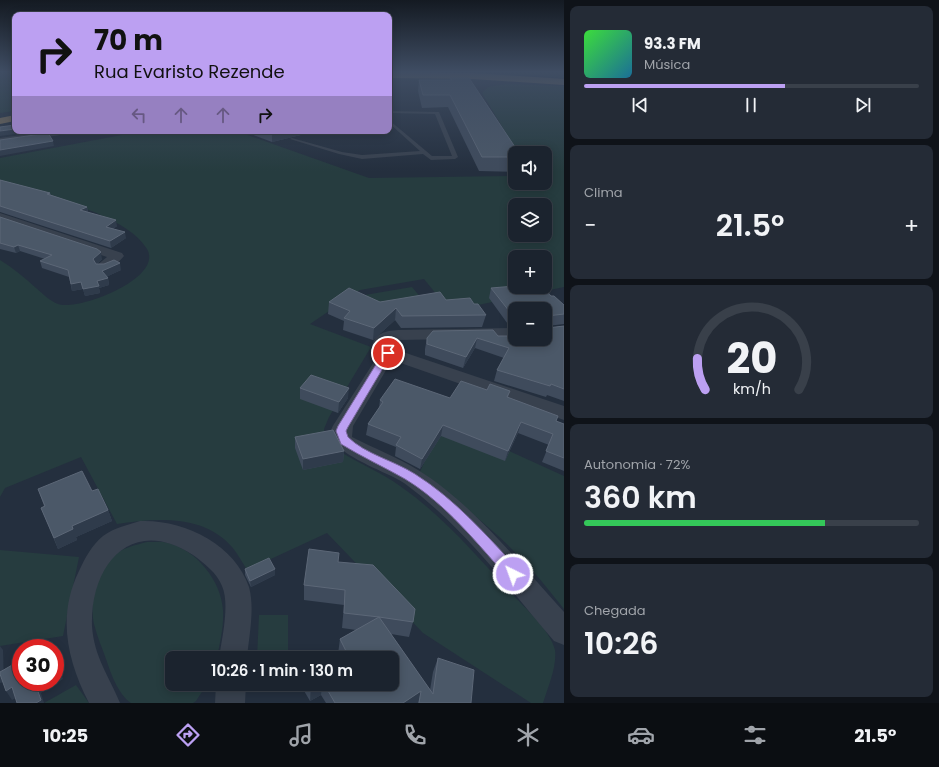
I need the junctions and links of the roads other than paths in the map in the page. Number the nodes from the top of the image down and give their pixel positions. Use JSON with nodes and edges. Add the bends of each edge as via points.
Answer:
{"nodes":[{"id":1,"x":392,"y":112,"type":"edge"},
{"id":2,"x":12,"y":117,"type":"edge"},
{"id":3,"x":0,"y":119,"type":"edge"},
{"id":4,"x":392,"y":124,"type":"edge"},
{"id":5,"x":47,"y":134,"type":"edge"},
{"id":6,"x":292,"y":139,"type":"dead end"},
{"id":7,"x":0,"y":141,"type":"edge"},
{"id":8,"x":424,"y":152,"type":"junction"},
{"id":9,"x":0,"y":217,"type":"edge"},
{"id":10,"x":103,"y":266,"type":"edge"},
{"id":11,"x":508,"y":332,"type":"edge"},
{"id":12,"x":388,"y":353,"type":"junction"},
{"id":13,"x":564,"y":412,"type":"edge"},
{"id":14,"x":564,"y":632,"type":"edge"},
{"id":15,"x":234,"y":651,"type":"edge"},
{"id":16,"x":231,"y":691,"type":"edge"},
{"id":17,"x":105,"y":703,"type":"edge"},
{"id":18,"x":230,"y":703,"type":"edge"}],
"edges":[{"from":1,"to":8,"type":"lane","via":[[437,113],[455,158],[431,158]]},
{"from":2,"to":3,"type":"highway"},
{"from":4,"to":8,"type":"lane"},
{"from":5,"to":7,"type":"street"},
{"from":6,"to":8,"type":"lane","via":[[362,157]]},
{"from":9,"to":10,"type":"street","via":[[117,256]]},
{"from":11,"to":12,"type":"street","via":[[393,336],[384,339],[380,345],[382,350]]},
{"from":12,"to":13,"type":"street"},
{"from":12,"to":14,"type":"street","via":[[343,426],[341,431],[345,442],[410,476],[441,500],[472,528]]},
{"from":15,"to":17,"type":"street","via":[[236,589],[232,578],[216,559],[195,544],[170,534],[140,531],[131,534],[110,546],[101,555],[87,579],[82,595],[80,638],[94,681]]},
{"from":16,"to":18,"type":"street"}]}
